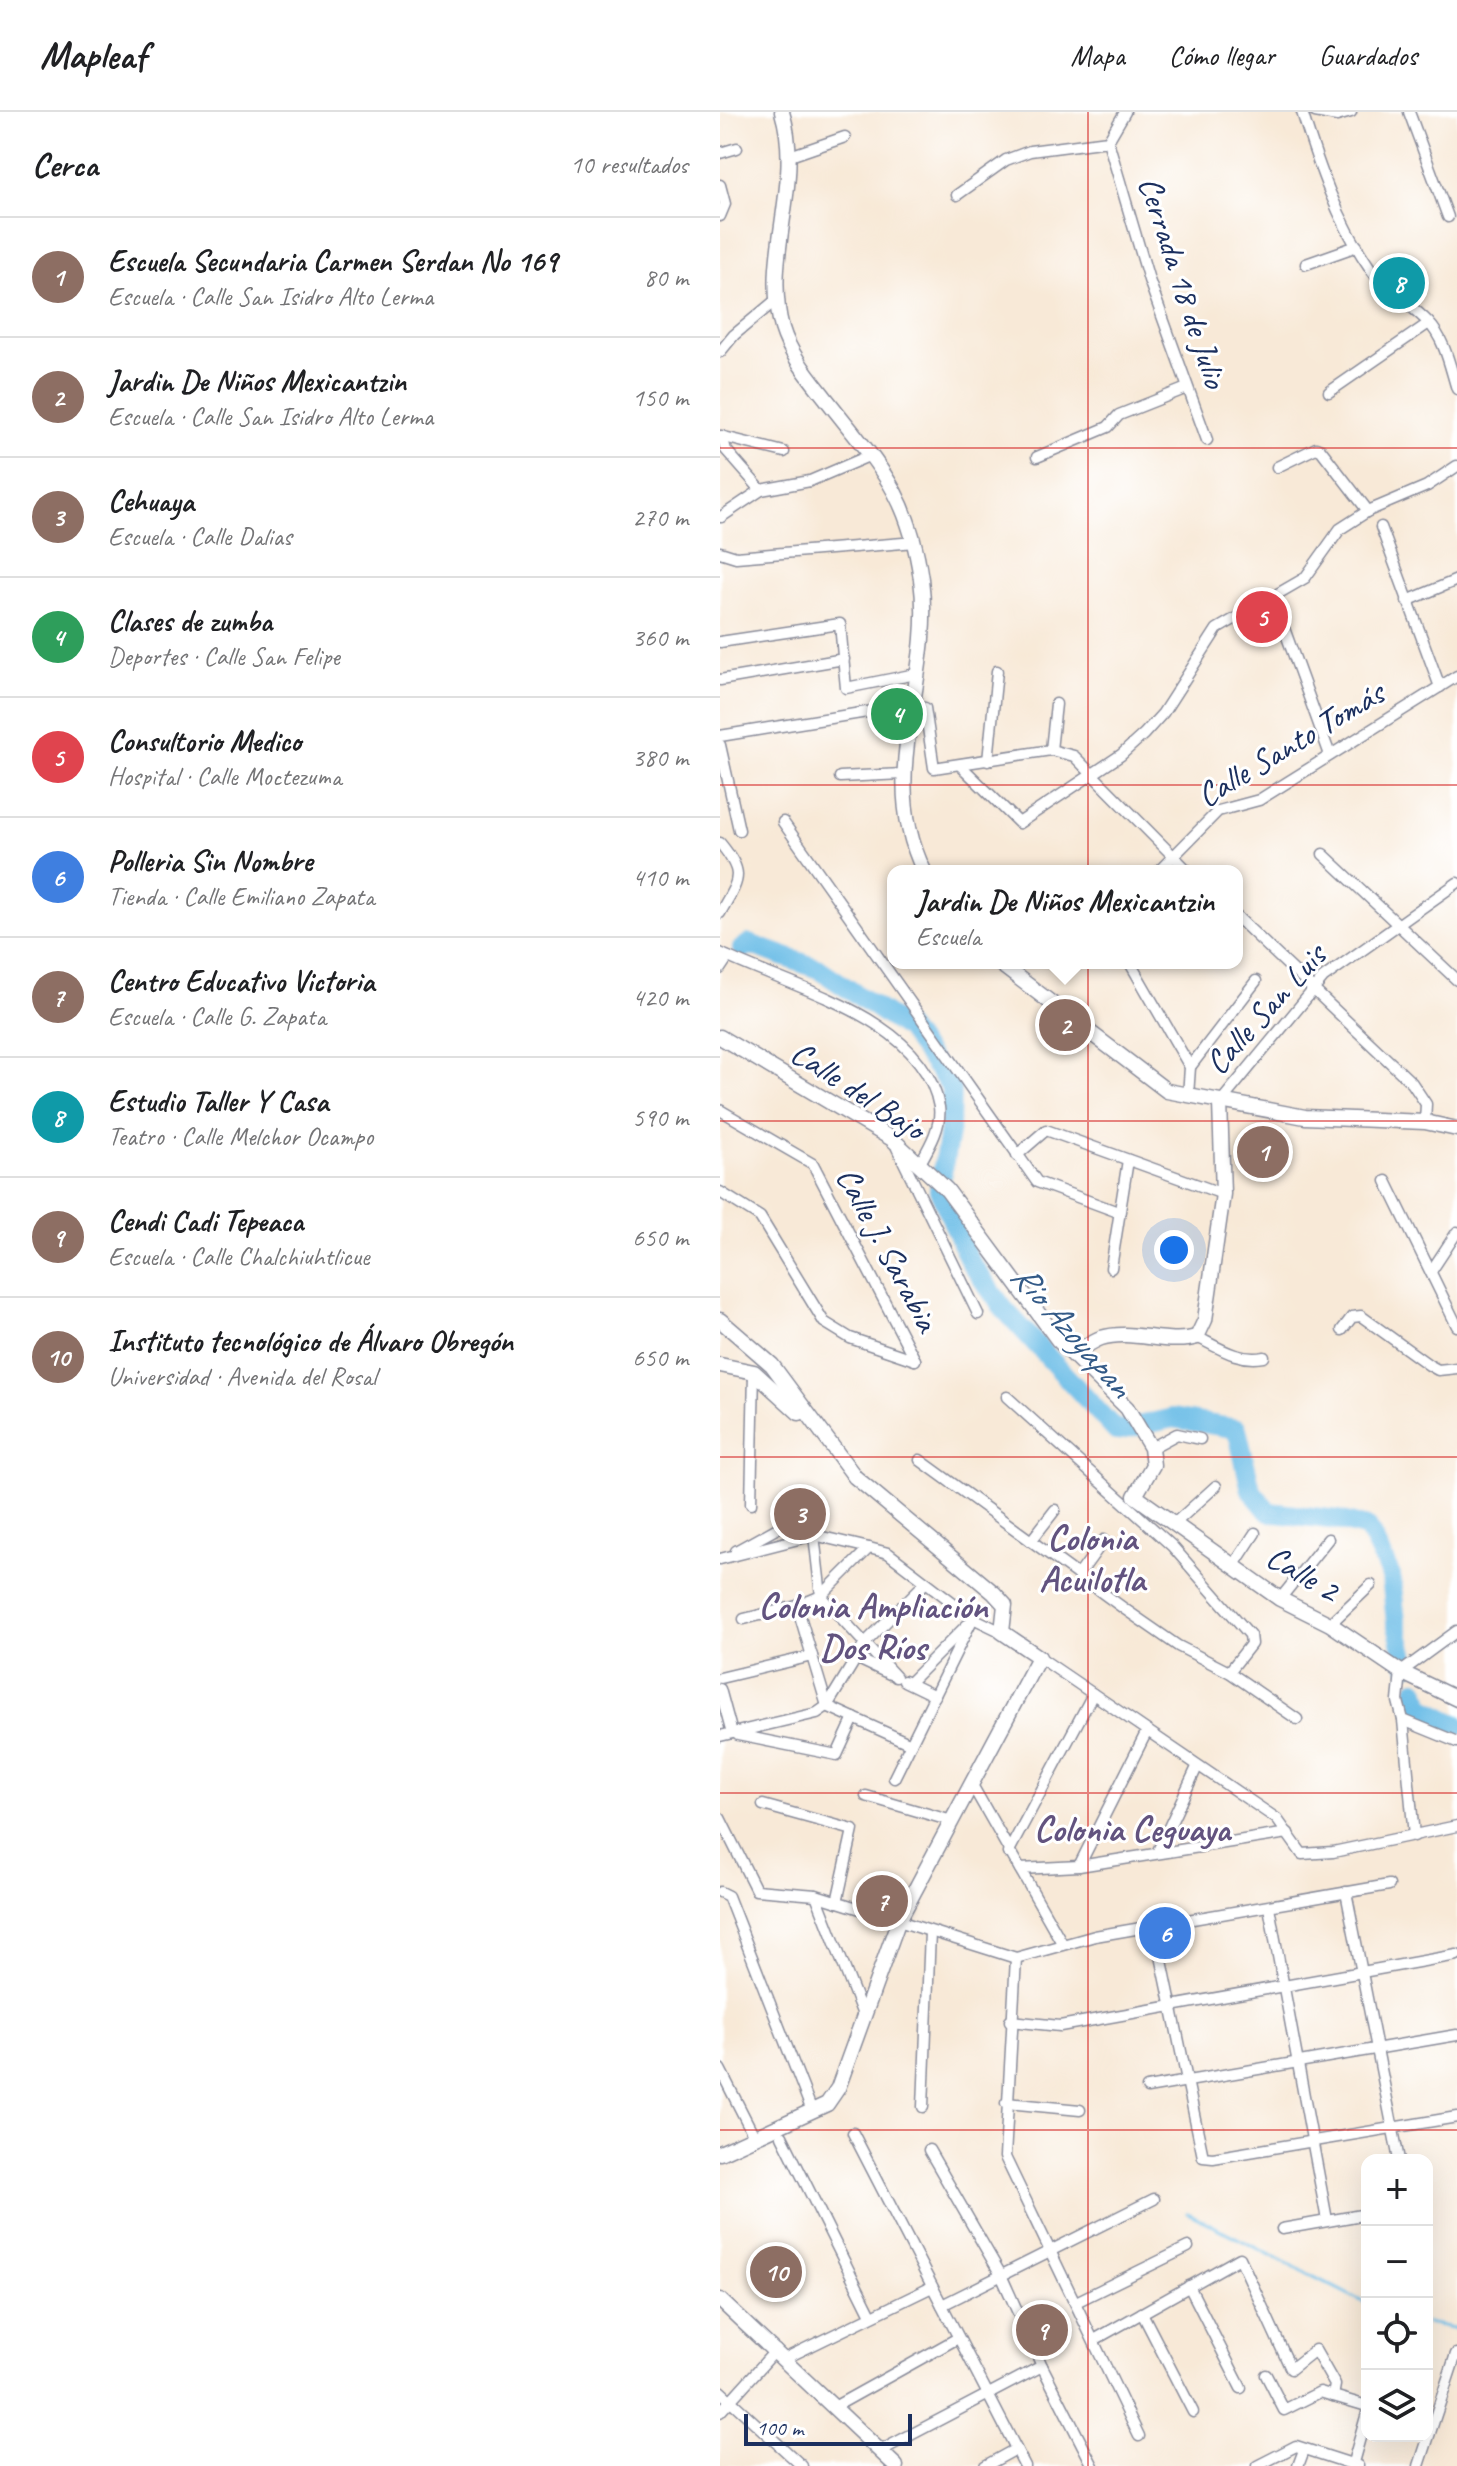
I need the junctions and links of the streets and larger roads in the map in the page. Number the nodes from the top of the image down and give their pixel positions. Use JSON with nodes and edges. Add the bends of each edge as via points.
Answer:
{"nodes":[{"id":1,"x":782,"y":112,"type":"edge"},
{"id":2,"x":1125,"y":112,"type":"edge"},
{"id":3,"x":1302,"y":112,"type":"edge"},
{"id":4,"x":1315,"y":112,"type":"edge"},
{"id":5,"x":1351,"y":112,"type":"edge"},
{"id":6,"x":1409,"y":112,"type":"edge"},
{"id":7,"x":845,"y":137,"type":"dead end"},
{"id":8,"x":1108,"y":141,"type":"junction"},
{"id":9,"x":737,"y":148,"type":"dead end"},
{"id":10,"x":720,"y":153,"type":"edge"},
{"id":11,"x":787,"y":157,"type":"junction"},
{"id":12,"x":720,"y":185,"type":"edge"},
{"id":13,"x":957,"y":195,"type":"dead end"},
{"id":14,"x":720,"y":216,"type":"edge"},
{"id":15,"x":1448,"y":217,"type":"dead end"},
{"id":16,"x":1357,"y":246,"type":"junction"},
{"id":17,"x":1306,"y":264,"type":"dead end"},
{"id":18,"x":776,"y":300,"type":"junction"},
{"id":19,"x":1429,"y":323,"type":"junction"},
{"id":20,"x":720,"y":352,"type":"edge"},
{"id":21,"x":1187,"y":388,"type":"junction"},
{"id":22,"x":1457,"y":389,"type":"edge"},
{"id":23,"x":1329,"y":392,"type":"dead end"},
{"id":24,"x":721,"y":436,"type":"edge"},
{"id":25,"x":1207,"y":440,"type":"dead end"},
{"id":26,"x":784,"y":452,"type":"dead end"},
{"id":27,"x":723,"y":453,"type":"edge"},
{"id":28,"x":871,"y":455,"type":"junction"},
{"id":29,"x":1037,"y":457,"type":"dead end"},
{"id":30,"x":1457,"y":466,"type":"edge"},
{"id":31,"x":1277,"y":467,"type":"dead end"},
{"id":32,"x":761,"y":490,"type":"junction"},
{"id":33,"x":1368,"y":511,"type":"junction"},
{"id":34,"x":721,"y":517,"type":"edge"},
{"id":35,"x":1381,"y":527,"type":"dead end"},
{"id":36,"x":915,"y":542,"type":"junction"},
{"id":37,"x":720,"y":552,"type":"edge"},
{"id":38,"x":1457,"y":580,"type":"edge"},
{"id":39,"x":1273,"y":598,"type":"junction"},
{"id":40,"x":1407,"y":601,"type":"junction"},
{"id":41,"x":720,"y":642,"type":"edge"},
{"id":42,"x":844,"y":659,"type":"junction"},
{"id":43,"x":997,"y":671,"type":"dead end"},
{"id":44,"x":916,"y":674,"type":"junction"},
{"id":45,"x":1457,"y":676,"type":"edge"},
{"id":46,"x":720,"y":680,"type":"edge"},
{"id":47,"x":1440,"y":687,"type":"junction"},
{"id":48,"x":1056,"y":704,"type":"dead end"},
{"id":49,"x":910,"y":705,"type":"junction"},
{"id":50,"x":720,"y":736,"type":"edge"},
{"id":51,"x":720,"y":745,"type":"edge"},
{"id":52,"x":1051,"y":750,"type":"junction"},
{"id":53,"x":1330,"y":755,"type":"junction"},
{"id":54,"x":988,"y":761,"type":"junction"},
{"id":55,"x":960,"y":765,"type":"junction"},
{"id":56,"x":903,"y":774,"type":"junction"},
{"id":57,"x":1089,"y":774,"type":"junction"},
{"id":58,"x":840,"y":777,"type":"dead end"},
{"id":59,"x":783,"y":822,"type":"dead end"},
{"id":60,"x":739,"y":830,"type":"dead end"},
{"id":61,"x":720,"y":843,"type":"edge"},
{"id":62,"x":1323,"y":854,"type":"dead end"},
{"id":63,"x":1173,"y":857,"type":"junction"},
{"id":64,"x":922,"y":865,"type":"edge"},
{"id":65,"x":1165,"y":865,"type":"edge"},
{"id":66,"x":1182,"y":865,"type":"edge"},
{"id":67,"x":1457,"y":883,"type":"edge"},
{"id":68,"x":720,"y":913,"type":"edge"},
{"id":69,"x":1243,"y":923,"type":"edge"},
{"id":70,"x":1396,"y":924,"type":"junction"},
{"id":71,"x":724,"y":955,"type":"edge"},
{"id":72,"x":720,"y":969,"type":"edge"},
{"id":73,"x":1007,"y":969,"type":"edge"},
{"id":74,"x":1133,"y":969,"type":"edge"},
{"id":75,"x":1457,"y":980,"type":"edge"},
{"id":76,"x":1256,"y":981,"type":"dead end"},
{"id":77,"x":1313,"y":988,"type":"junction"},
{"id":78,"x":720,"y":1037,"type":"edge"},
{"id":79,"x":1190,"y":1067,"type":"junction"},
{"id":80,"x":1188,"y":1096,"type":"junction"},
{"id":81,"x":1220,"y":1103,"type":"junction"},
{"id":82,"x":720,"y":1110,"type":"edge"},
{"id":83,"x":1425,"y":1122,"type":"junction"},
{"id":84,"x":1457,"y":1129,"type":"edge"},
{"id":85,"x":892,"y":1139,"type":"junction"},
{"id":86,"x":1017,"y":1155,"type":"junction"},
{"id":87,"x":1128,"y":1160,"type":"junction"},
{"id":88,"x":923,"y":1169,"type":"junction"},
{"id":89,"x":1386,"y":1181,"type":"dead end"},
{"id":90,"x":720,"y":1192,"type":"edge"},
{"id":91,"x":1223,"y":1194,"type":"junction"},
{"id":92,"x":1118,"y":1212,"type":"junction"},
{"id":93,"x":1457,"y":1232,"type":"edge"},
{"id":94,"x":1111,"y":1268,"type":"dead end"},
{"id":95,"x":1432,"y":1270,"type":"junction"},
{"id":96,"x":978,"y":1314,"type":"dead end"},
{"id":97,"x":720,"y":1320,"type":"edge"},
{"id":98,"x":1457,"y":1326,"type":"edge"},
{"id":99,"x":1342,"y":1330,"type":"dead end"},
{"id":100,"x":1197,"y":1337,"type":"junction"},
{"id":101,"x":1073,"y":1354,"type":"junction"},
{"id":102,"x":1264,"y":1357,"type":"dead end"},
{"id":103,"x":720,"y":1365,"type":"edge"},
{"id":104,"x":1457,"y":1368,"type":"edge"},
{"id":105,"x":754,"y":1372,"type":"junction"},
{"id":106,"x":1007,"y":1397,"type":"dead end"},
{"id":107,"x":808,"y":1419,"type":"junction"},
{"id":108,"x":1200,"y":1439,"type":"dead end"},
{"id":109,"x":1150,"y":1444,"type":"junction"},
{"id":110,"x":920,"y":1460,"type":"dead end"},
{"id":111,"x":1216,"y":1486,"type":"dead end"},
{"id":112,"x":1131,"y":1500,"type":"junction"},
{"id":113,"x":751,"y":1504,"type":"dead end"},
{"id":114,"x":1055,"y":1510,"type":"dead end"},
{"id":115,"x":1174,"y":1524,"type":"junction"},
{"id":116,"x":1255,"y":1533,"type":"dead end"},
{"id":117,"x":814,"y":1535,"type":"junction"},
{"id":118,"x":1328,"y":1539,"type":"dead end"},
{"id":119,"x":1104,"y":1540,"type":"dead end"},
{"id":120,"x":1031,"y":1541,"type":"junction"},
{"id":121,"x":869,"y":1548,"type":"junction"},
{"id":122,"x":720,"y":1559,"type":"edge"},
{"id":123,"x":1234,"y":1565,"type":"junction"},
{"id":124,"x":1078,"y":1576,"type":"junction"},
{"id":125,"x":925,"y":1583,"type":"junction"},
{"id":126,"x":1371,"y":1585,"type":"dead end"},
{"id":127,"x":821,"y":1596,"type":"junction"},
{"id":128,"x":1280,"y":1599,"type":"junction"},
{"id":129,"x":797,"y":1606,"type":"junction"},
{"id":130,"x":973,"y":1618,"type":"junction"},
{"id":131,"x":744,"y":1619,"type":"dead end"},
{"id":132,"x":1330,"y":1624,"type":"junction"},
{"id":133,"x":1002,"y":1632,"type":"junction"},
{"id":134,"x":1455,"y":1635,"type":"edge"},
{"id":135,"x":866,"y":1642,"type":"junction"},
{"id":136,"x":812,"y":1656,"type":"junction"},
{"id":137,"x":854,"y":1657,"type":"junction"},
{"id":138,"x":1039,"y":1657,"type":"junction"},
{"id":139,"x":1229,"y":1672,"type":"junction"},
{"id":140,"x":1401,"y":1672,"type":"junction"},
{"id":141,"x":896,"y":1677,"type":"junction"},
{"id":142,"x":720,"y":1678,"type":"edge"},
{"id":143,"x":909,"y":1683,"type":"junction"},
{"id":144,"x":720,"y":1689,"type":"edge"},
{"id":145,"x":1093,"y":1694,"type":"junction"},
{"id":146,"x":935,"y":1696,"type":"junction"},
{"id":147,"x":1457,"y":1699,"type":"edge"},
{"id":148,"x":827,"y":1706,"type":"junction"},
{"id":149,"x":854,"y":1718,"type":"junction"},
{"id":150,"x":1297,"y":1719,"type":"dead end"},
{"id":151,"x":1403,"y":1720,"type":"junction"},
{"id":152,"x":732,"y":1733,"type":"junction"},
{"id":153,"x":1146,"y":1733,"type":"junction"},
{"id":154,"x":720,"y":1736,"type":"edge"},
{"id":155,"x":1457,"y":1742,"type":"edge"},
{"id":156,"x":911,"y":1744,"type":"junction"},
{"id":157,"x":1197,"y":1767,"type":"junction"},
{"id":158,"x":894,"y":1778,"type":"dead end"},
{"id":159,"x":972,"y":1785,"type":"junction"},
{"id":160,"x":866,"y":1796,"type":"dead end"},
{"id":161,"x":763,"y":1805,"type":"dead end"},
{"id":162,"x":720,"y":1818,"type":"edge"},
{"id":163,"x":952,"y":1821,"type":"junction"},
{"id":164,"x":1457,"y":1826,"type":"edge"},
{"id":165,"x":1288,"y":1833,"type":"junction"},
{"id":166,"x":1414,"y":1836,"type":"junction"},
{"id":167,"x":1008,"y":1853,"type":"junction"},
{"id":168,"x":1157,"y":1853,"type":"junction"},
{"id":169,"x":1079,"y":1866,"type":"junction"},
{"id":170,"x":1020,"y":1869,"type":"junction"},
{"id":171,"x":1389,"y":1885,"type":"dead end"},
{"id":172,"x":720,"y":1892,"type":"edge"},
{"id":173,"x":1346,"y":1892,"type":"junction"},
{"id":174,"x":816,"y":1895,"type":"junction"},
{"id":175,"x":837,"y":1902,"type":"junction"},
{"id":176,"x":1269,"y":1907,"type":"junction"},
{"id":177,"x":898,"y":1922,"type":"junction"},
{"id":178,"x":1155,"y":1927,"type":"junction"},
{"id":179,"x":930,"y":1932,"type":"junction"},
{"id":180,"x":1062,"y":1943,"type":"junction"},
{"id":181,"x":1457,"y":1955,"type":"edge"},
{"id":182,"x":1016,"y":1958,"type":"junction"},
{"id":183,"x":1360,"y":1971,"type":"junction"},
{"id":184,"x":1285,"y":1987,"type":"junction"},
{"id":185,"x":1170,"y":2007,"type":"junction"},
{"id":186,"x":863,"y":2015,"type":"junction"},
{"id":187,"x":1010,"y":2021,"type":"junction"},
{"id":188,"x":1457,"y":2035,"type":"edge"},
{"id":189,"x":1376,"y":2050,"type":"junction"},
{"id":190,"x":1298,"y":2062,"type":"junction"},
{"id":191,"x":720,"y":2069,"type":"edge"},
{"id":192,"x":1185,"y":2082,"type":"junction"},
{"id":193,"x":1147,"y":2088,"type":"dead end"},
{"id":194,"x":1006,"y":2103,"type":"junction"},
{"id":195,"x":923,"y":2107,"type":"dead end"},
{"id":196,"x":1080,"y":2110,"type":"dead end"},
{"id":197,"x":812,"y":2111,"type":"junction"},
{"id":198,"x":1457,"y":2117,"type":"edge"},
{"id":199,"x":1393,"y":2129,"type":"junction"},
{"id":200,"x":853,"y":2133,"type":"dead end"},
{"id":201,"x":754,"y":2136,"type":"junction"},
{"id":202,"x":782,"y":2136,"type":"dead end"},
{"id":203,"x":1312,"y":2143,"type":"junction"},
{"id":204,"x":929,"y":2150,"type":"dead end"},
{"id":205,"x":720,"y":2153,"type":"edge"},
{"id":206,"x":1398,"y":2154,"type":"edge"},
{"id":207,"x":1154,"y":2199,"type":"dead end"},
{"id":208,"x":1361,"y":2215,"type":"edge"},
{"id":209,"x":1327,"y":2220,"type":"junction"},
{"id":210,"x":1282,"y":2229,"type":"dead end"},
{"id":211,"x":1188,"y":2247,"type":"dead end"},
{"id":212,"x":1051,"y":2249,"type":"junction"},
{"id":213,"x":1001,"y":2275,"type":"junction"},
{"id":214,"x":1189,"y":2286,"type":"junction"},
{"id":215,"x":932,"y":2287,"type":"junction"},
{"id":216,"x":720,"y":2300,"type":"edge"},
{"id":217,"x":1076,"y":2302,"type":"junction"},
{"id":218,"x":942,"y":2305,"type":"junction"},
{"id":219,"x":1142,"y":2313,"type":"junction"},
{"id":220,"x":871,"y":2315,"type":"junction"},
{"id":221,"x":958,"y":2338,"type":"junction"},
{"id":222,"x":1094,"y":2340,"type":"junction"},
{"id":223,"x":780,"y":2354,"type":"junction"},
{"id":224,"x":1456,"y":2354,"type":"edge"},
{"id":225,"x":1042,"y":2366,"type":"junction"},
{"id":226,"x":1266,"y":2375,"type":"dead end"},
{"id":227,"x":1241,"y":2388,"type":"dead end"},
{"id":228,"x":720,"y":2391,"type":"edge"},
{"id":229,"x":987,"y":2395,"type":"junction"},
{"id":230,"x":1333,"y":2396,"type":"junction"},
{"id":231,"x":730,"y":2400,"type":"junction"},
{"id":232,"x":1361,"y":2404,"type":"edge"},
{"id":233,"x":834,"y":2407,"type":"junction"},
{"id":234,"x":720,"y":2412,"type":"edge"},
{"id":235,"x":1193,"y":2412,"type":"dead end"},
{"id":236,"x":1139,"y":2436,"type":"dead end"},
{"id":237,"x":1361,"y":2437,"type":"edge"},
{"id":238,"x":1016,"y":2449,"type":"junction"},
{"id":239,"x":1304,"y":2450,"type":"junction"},
{"id":240,"x":880,"y":2451,"type":"junction"},
{"id":241,"x":1354,"y":2465,"type":"edge"},
{"id":242,"x":802,"y":2466,"type":"edge"},
{"id":243,"x":896,"y":2466,"type":"edge"},
{"id":244,"x":985,"y":2466,"type":"edge"},
{"id":245,"x":1025,"y":2466,"type":"edge"},
{"id":246,"x":1093,"y":2466,"type":"edge"},
{"id":247,"x":1257,"y":2466,"type":"edge"},
{"id":248,"x":1298,"y":2466,"type":"edge"},
{"id":249,"x":1419,"y":2466,"type":"edge"}],
"edges":[{"from":1,"to":11,"type":"street"},
{"from":2,"to":8,"type":"street"},
{"from":3,"to":16,"type":"street","via":[[1327,191]]},
{"from":4,"to":5,"type":"street"},
{"from":6,"to":15,"type":"street"},
{"from":7,"to":11,"type":"street"},
{"from":8,"to":13,"type":"street","via":[[1018,155]]},
{"from":8,"to":21,"type":"street","name":"Cerrada 18 de Julio"},
{"from":9,"to":10,"type":"street"},
{"from":11,"to":18,"type":"street"},
{"from":12,"to":14,"type":"street","via":[[725,204]]},
{"from":16,"to":17,"type":"street"},
{"from":16,"to":19,"type":"street","via":[[1372,271]]},
{"from":18,"to":20,"type":"street"},
{"from":18,"to":28,"type":"street","via":[[793,354]]},
{"from":19,"to":22,"type":"street","via":[[1446,351]]},
{"from":19,"to":23,"type":"street"},
{"from":21,"to":25,"type":"street","name":"Cerrada 18 de Julio"},
{"from":21,"to":29,"type":"street"},
{"from":24,"to":26,"type":"street"},
{"from":24,"to":27,"type":"street"},
{"from":27,"to":32,"type":"street"},
{"from":28,"to":32,"type":"street","via":[[810,481]]},
{"from":28,"to":36,"type":"street","via":[[907,512]]},
{"from":30,"to":33,"type":"street","via":[[1427,486]]},
{"from":31,"to":33,"type":"street","via":[[1321,450]]},
{"from":32,"to":34,"type":"street"},
{"from":33,"to":39,"type":"street","via":[[1340,529],[1305,578]]},
{"from":35,"to":40,"type":"street"},
{"from":36,"to":37,"type":"street","via":[[736,557]]},
{"from":36,"to":44,"type":"street","via":[[922,615]]},
{"from":38,"to":40,"type":"street"},
{"from":39,"to":53,"type":"street"},
{"from":39,"to":57,"type":"street","via":[[1217,629],[1163,713],[1121,755]]},
{"from":40,"to":47,"type":"street"},
{"from":41,"to":42,"type":"street","via":[[840,624]]},
{"from":42,"to":44,"type":"street","via":[[846,688]]},
{"from":42,"to":46,"type":"street"},
{"from":43,"to":54,"type":"street"},
{"from":44,"to":49,"type":"street"},
{"from":45,"to":47,"type":"street","name":"Calle Santo Tomás"},
{"from":47,"to":53,"type":"street","name":"Calle Santo Tomás"},
{"from":48,"to":52,"type":"street"},
{"from":49,"to":50,"type":"street"},
{"from":49,"to":55,"type":"street","via":[[925,708],[928,715],[934,768]]},
{"from":49,"to":56,"type":"street"},
{"from":51,"to":60,"type":"street"},
{"from":52,"to":54,"type":"street"},
{"from":52,"to":57,"type":"street","via":[[1074,756]]},
{"from":53,"to":63,"type":"street","name":"Calle Santo Tomás","via":[[1259,800],[1218,811]]},
{"from":54,"to":55,"type":"street"},
{"from":55,"to":57,"type":"street","via":[[1019,823]]},
{"from":56,"to":58,"type":"street"},
{"from":56,"to":64,"type":"street","via":[[905,822]]},
{"from":57,"to":63,"type":"street"},
{"from":59,"to":86,"type":"street"},
{"from":61,"to":68,"type":"street","via":[[739,871]]},
{"from":62,"to":70,"type":"street"},
{"from":63,"to":65,"type":"street","name":"Calle Santo Tomás"},
{"from":63,"to":66,"type":"street"},
{"from":67,"to":70,"type":"street","name":"Calle San Luis"},
{"from":69,"to":77,"type":"street"},
{"from":70,"to":75,"type":"street"},
{"from":70,"to":77,"type":"street","name":"Calle San Luis"},
{"from":71,"to":72,"type":"street"},
{"from":71,"to":88,"type":"street","via":[[877,1021],[921,1066],[939,1109]]},
{"from":73,"to":80,"type":"street","via":[[1148,1080]]},
{"from":74,"to":79,"type":"street"},
{"from":76,"to":79,"type":"street"},
{"from":77,"to":81,"type":"street","name":"Calle San Luis"},
{"from":77,"to":83,"type":"street","via":[[1412,1083],[1426,1104]]},
{"from":78,"to":85,"type":"street","name":"Calle del Bajo"},
{"from":79,"to":80,"type":"street"},
{"from":80,"to":81,"type":"street"},
{"from":81,"to":83,"type":"street","via":[[1305,1117]]},
{"from":81,"to":91,"type":"street","name":"Calle San Luis"},
{"from":82,"to":90,"type":"street","name":"Calle J. Sarabia","via":[[813,1164],[915,1360],[850,1338],[824,1322],[760,1217]]},
{"from":83,"to":84,"type":"street"},
{"from":85,"to":88,"type":"street","name":"Calle del Bajo"},
{"from":85,"to":96,"type":"street"},
{"from":86,"to":87,"type":"street","via":[[1046,1130]]},
{"from":86,"to":92,"type":"street","via":[[1037,1182]]},
{"from":87,"to":91,"type":"street"},
{"from":87,"to":92,"type":"street"},
{"from":88,"to":101,"type":"street","name":"Calle del Bajo","via":[[947,1190]]},
{"from":89,"to":95,"type":"street"},
{"from":91,"to":100,"type":"street","name":"Calle San Luis","via":[[1205,1320]]},
{"from":92,"to":94,"type":"street"},
{"from":93,"to":95,"type":"street"},
{"from":95,"to":98,"type":"street"},
{"from":97,"to":107,"type":"street","via":[[772,1365]]},
{"from":99,"to":104,"type":"street","via":[[1352,1317],[1361,1316],[1438,1370]]},
{"from":100,"to":101,"type":"street","via":[[1122,1335],[1102,1338]]},
{"from":100,"to":102,"type":"street","via":[[1235,1356]]},
{"from":101,"to":109,"type":"street","name":"Calle del Bajo","via":[[1127,1408]]},
{"from":103,"to":105,"type":"street"},
{"from":105,"to":107,"type":"street"},
{"from":105,"to":113,"type":"street"},
{"from":106,"to":112,"type":"street"},
{"from":107,"to":133,"type":"street","via":[[855,1477],[1005,1605]]},
{"from":108,"to":109,"type":"street","via":[[1177,1434]]},
{"from":109,"to":112,"type":"street","via":[[1150,1473]]},
{"from":110,"to":120,"type":"street"},
{"from":111,"to":115,"type":"street"},
{"from":112,"to":115,"type":"street","name":"Calle 2"},
{"from":112,"to":139,"type":"street","via":[[1252,1639]]},
{"from":114,"to":120,"type":"street"},
{"from":115,"to":123,"type":"street","name":"Calle 2"},
{"from":116,"to":123,"type":"street"},
{"from":117,"to":121,"type":"street"},
{"from":117,"to":122,"type":"street"},
{"from":117,"to":122,"type":"street","via":[[783,1525]]},
{"from":117,"to":127,"type":"street"},
{"from":118,"to":128,"type":"street"},
{"from":119,"to":124,"type":"street"},
{"from":120,"to":124,"type":"street"},
{"from":121,"to":125,"type":"street","via":[[888,1553]]},
{"from":121,"to":127,"type":"street"},
{"from":123,"to":128,"type":"street","name":"Calle 2"},
{"from":124,"to":139,"type":"street","via":[[1178,1646]]},
{"from":125,"to":130,"type":"street"},
{"from":125,"to":135,"type":"street"},
{"from":126,"to":132,"type":"street"},
{"from":127,"to":129,"type":"street"},
{"from":127,"to":135,"type":"street"},
{"from":128,"to":132,"type":"street","name":"Calle 2"},
{"from":129,"to":131,"type":"street"},
{"from":129,"to":136,"type":"street"},
{"from":130,"to":133,"type":"street"},
{"from":130,"to":143,"type":"street"},
{"from":130,"to":146,"type":"street"},
{"from":132,"to":140,"type":"street","name":"Calle 2"},
{"from":133,"to":138,"type":"street"},
{"from":134,"to":140,"type":"street"},
{"from":135,"to":137,"type":"street"},
{"from":135,"to":141,"type":"street"},
{"from":136,"to":142,"type":"street"},
{"from":136,"to":148,"type":"street"},
{"from":137,"to":141,"type":"street"},
{"from":137,"to":148,"type":"street"},
{"from":138,"to":145,"type":"street"},
{"from":138,"to":159,"type":"street"},
{"from":139,"to":150,"type":"street"},
{"from":140,"to":147,"type":"street","name":"Calle 2"},
{"from":140,"to":151,"type":"street","via":[[1398,1701]]},
{"from":141,"to":143,"type":"street"},
{"from":143,"to":146,"type":"street"},
{"from":144,"to":152,"type":"street"},
{"from":145,"to":153,"type":"street"},
{"from":145,"to":167,"type":"street"},
{"from":146,"to":156,"type":"street"},
{"from":148,"to":149,"type":"street"},
{"from":148,"to":152,"type":"street"},
{"from":149,"to":152,"type":"street","via":[[837,1755]]},
{"from":149,"to":156,"type":"street"},
{"from":151,"to":155,"type":"street"},
{"from":151,"to":166,"type":"street"},
{"from":152,"to":154,"type":"street"},
{"from":153,"to":157,"type":"street"},
{"from":153,"to":169,"type":"street"},
{"from":156,"to":158,"type":"street"},
{"from":157,"to":165,"type":"street","via":[[1277,1819]]},
{"from":157,"to":168,"type":"street"},
{"from":159,"to":163,"type":"street"},
{"from":159,"to":167,"type":"street"},
{"from":160,"to":163,"type":"street"},
{"from":161,"to":175,"type":"street","via":[[853,1830]]},
{"from":162,"to":174,"type":"street","via":[[756,1890]]},
{"from":163,"to":177,"type":"street"},
{"from":164,"to":166,"type":"street"},
{"from":165,"to":166,"type":"street","via":[[1302,1854]]},
{"from":165,"to":168,"type":"street"},
{"from":167,"to":170,"type":"street"},
{"from":168,"to":169,"type":"street"},
{"from":169,"to":170,"type":"street"},
{"from":170,"to":180,"type":"street"},
{"from":171,"to":173,"type":"street"},
{"from":172,"to":197,"type":"street","via":[[728,1896]]},
{"from":173,"to":176,"type":"street"},
{"from":173,"to":183,"type":"street"},
{"from":174,"to":175,"type":"street"},
{"from":174,"to":186,"type":"street"},
{"from":175,"to":177,"type":"street"},
{"from":176,"to":178,"type":"street"},
{"from":176,"to":184,"type":"street"},
{"from":177,"to":179,"type":"street"},
{"from":177,"to":186,"type":"street"},
{"from":178,"to":180,"type":"street"},
{"from":178,"to":185,"type":"street"},
{"from":179,"to":182,"type":"street"},
{"from":179,"to":195,"type":"street"},
{"from":180,"to":182,"type":"street"},
{"from":181,"to":183,"type":"street"},
{"from":182,"to":187,"type":"street"},
{"from":183,"to":184,"type":"street"},
{"from":183,"to":189,"type":"street"},
{"from":184,"to":185,"type":"street"},
{"from":184,"to":190,"type":"street"},
{"from":185,"to":187,"type":"street","via":[[1060,2026]]},
{"from":185,"to":192,"type":"street"},
{"from":186,"to":197,"type":"street","via":[[838,2088],[827,2104]]},
{"from":187,"to":194,"type":"street"},
{"from":188,"to":189,"type":"street"},
{"from":189,"to":190,"type":"street"},
{"from":189,"to":199,"type":"street"},
{"from":190,"to":192,"type":"street"},
{"from":190,"to":203,"type":"street"},
{"from":191,"to":201,"type":"street"},
{"from":192,"to":193,"type":"street"},
{"from":192,"to":203,"type":"street","via":[[1200,2154],[1213,2158]]},
{"from":194,"to":196,"type":"street"},
{"from":194,"to":212,"type":"street","via":[[1005,2157]]},
{"from":197,"to":201,"type":"street"},
{"from":198,"to":199,"type":"street"},
{"from":199,"to":203,"type":"street"},
{"from":199,"to":206,"type":"street"},
{"from":200,"to":215,"type":"street"},
{"from":201,"to":205,"type":"street"},
{"from":202,"to":220,"type":"street"},
{"from":203,"to":209,"type":"street"},
{"from":204,"to":213,"type":"street"},
{"from":207,"to":212,"type":"street"},
{"from":208,"to":209,"type":"street"},
{"from":209,"to":210,"type":"street"},
{"from":211,"to":217,"type":"street"},
{"from":212,"to":213,"type":"street"},
{"from":212,"to":217,"type":"street"},
{"from":213,"to":218,"type":"street"},
{"from":213,"to":225,"type":"street"},
{"from":214,"to":219,"type":"street"},
{"from":214,"to":227,"type":"street"},
{"from":214,"to":230,"type":"street","via":[[1240,2258],[1291,2369],[1315,2350],[1335,2385]]},
{"from":215,"to":218,"type":"street"},
{"from":215,"to":220,"type":"street"},
{"from":216,"to":223,"type":"street"},
{"from":217,"to":222,"type":"street"},
{"from":218,"to":221,"type":"street"},
{"from":219,"to":222,"type":"street"},
{"from":219,"to":235,"type":"street"},
{"from":220,"to":223,"type":"street"},
{"from":221,"to":229,"type":"street"},
{"from":221,"to":233,"type":"street"},
{"from":222,"to":236,"type":"street"},
{"from":223,"to":231,"type":"street"},
{"from":223,"to":233,"type":"street"},
{"from":224,"to":249,"type":"street"},
{"from":225,"to":229,"type":"street"},
{"from":225,"to":246,"type":"street"},
{"from":226,"to":230,"type":"street","via":[[1284,2410],[1320,2392]]},
{"from":228,"to":231,"type":"street"},
{"from":229,"to":238,"type":"street"},
{"from":229,"to":240,"type":"street"},
{"from":230,"to":232,"type":"street"},
{"from":231,"to":234,"type":"street"},
{"from":231,"to":242,"type":"street"},
{"from":233,"to":240,"type":"street"},
{"from":237,"to":241,"type":"street"},
{"from":238,"to":244,"type":"street"},
{"from":238,"to":245,"type":"street"},
{"from":239,"to":241,"type":"street"},
{"from":239,"to":247,"type":"street","via":[[1296,2446]]},
{"from":239,"to":248,"type":"street"},
{"from":240,"to":243,"type":"street"}]}
